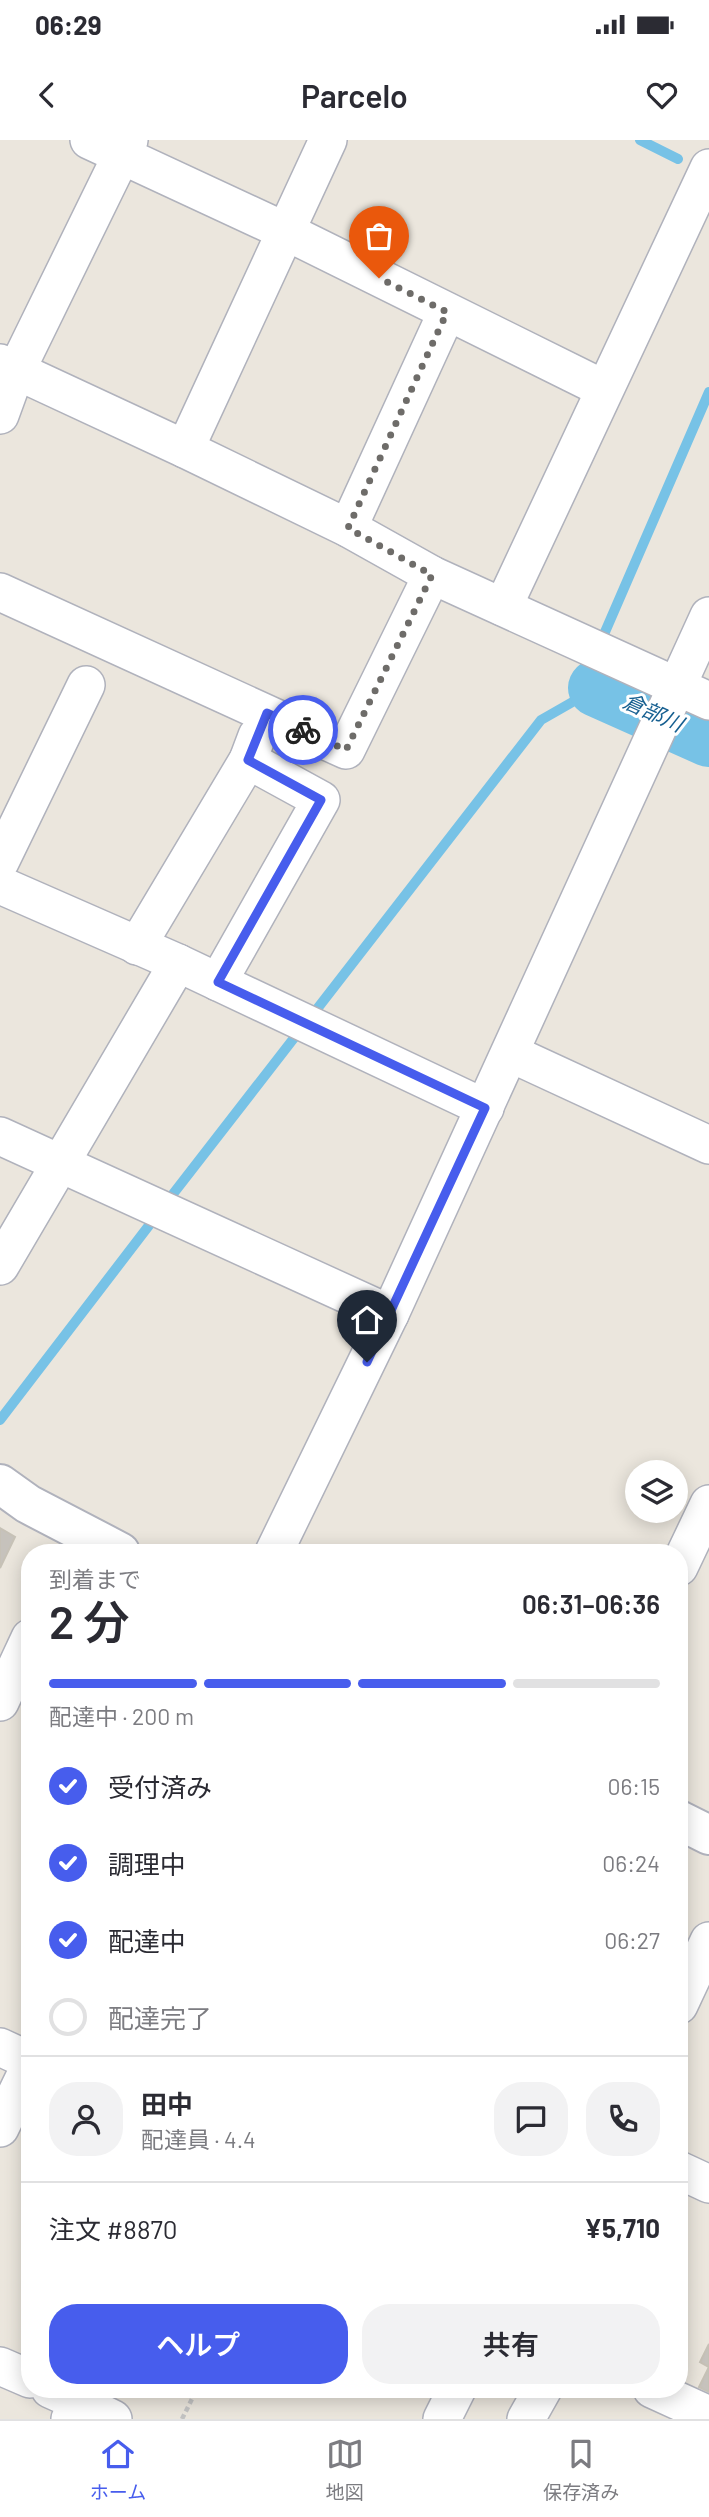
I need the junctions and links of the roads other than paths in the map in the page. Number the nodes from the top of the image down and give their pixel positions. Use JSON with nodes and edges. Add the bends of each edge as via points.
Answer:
{"nodes":[{"id":1,"x":89,"y":140,"type":"edge"},
{"id":2,"x":328,"y":140,"type":"edge"},
{"id":3,"x":700,"y":140,"type":"edge"},
{"id":4,"x":709,"y":144,"type":"edge"},
{"id":5,"x":125,"y":148,"type":"edge"},
{"id":6,"x":709,"y":168,"type":"edge"},
{"id":7,"x":287,"y":232,"type":"junction"},
{"id":8,"x":447,"y":312,"type":"junction"},
{"id":9,"x":8,"y":367,"type":"edge"},
{"id":10,"x":604,"y":389,"type":"junction"},
{"id":11,"x":0,"y":415,"type":"edge"},
{"id":12,"x":185,"y":449,"type":"junction"},
{"id":13,"x":348,"y":528,"type":"junction"},
{"id":14,"x":432,"y":575,"type":"junction"},
{"id":15,"x":0,"y":592,"type":"edge"},
{"id":16,"x":503,"y":607,"type":"junction"},
{"id":17,"x":709,"y":616,"type":"edge"},
{"id":18,"x":86,"y":685,"type":"dead end"},
{"id":19,"x":687,"y":694,"type":"edge"},
{"id":20,"x":267,"y":713,"type":"junction"},
{"id":21,"x":248,"y":760,"type":"junction"},
{"id":22,"x":0,"y":862,"type":"edge"},
{"id":23,"x":0,"y":885,"type":"edge"},
{"id":24,"x":137,"y":946,"type":"junction"},
{"id":25,"x":178,"y":963,"type":"junction"},
{"id":26,"x":218,"y":982,"type":"junction"},
{"id":27,"x":510,"y":1053,"type":"junction"},
{"id":28,"x":485,"y":1108,"type":"junction"},
{"id":29,"x":0,"y":1136,"type":"edge"},
{"id":30,"x":709,"y":1145,"type":"edge"},
{"id":31,"x":61,"y":1163,"type":"junction"},
{"id":32,"x":0,"y":1266,"type":"edge"},
{"id":33,"x":390,"y":1314,"type":"junction"},
{"id":34,"x":0,"y":1484,"type":"edge"},
{"id":35,"x":709,"y":1504,"type":"edge"},
{"id":36,"x":74,"y":1542,"type":"edge"},
{"id":37,"x":278,"y":1544,"type":"edge"},
{"id":38,"x":688,"y":1548,"type":"edge"},
{"id":39,"x":21,"y":1657,"type":"edge"},
{"id":40,"x":0,"y":1702,"type":"edge"},
{"id":41,"x":688,"y":1825,"type":"edge"},
{"id":42,"x":709,"y":1835,"type":"edge"},
{"id":43,"x":709,"y":1941,"type":"edge"},
{"id":44,"x":688,"y":1986,"type":"edge"},
{"id":45,"x":0,"y":2047,"type":"edge"},
{"id":46,"x":21,"y":2058,"type":"edge"},
{"id":47,"x":21,"y":2082,"type":"edge"},
{"id":48,"x":0,"y":2128,"type":"edge"},
{"id":49,"x":688,"y":2174,"type":"edge"},
{"id":50,"x":709,"y":2184,"type":"edge"},
{"id":51,"x":0,"y":2365,"type":"edge"},
{"id":52,"x":21,"y":2375,"type":"edge"},
{"id":53,"x":452,"y":2398,"type":"edge"},
{"id":54,"x":538,"y":2398,"type":"edge"},
{"id":55,"x":672,"y":2398,"type":"edge"},
{"id":56,"x":66,"y":2403,"type":"edge"},
{"id":57,"x":709,"y":2415,"type":"edge"},
{"id":58,"x":113,"y":2419,"type":"edge"},
{"id":59,"x":442,"y":2419,"type":"edge"},
{"id":60,"x":526,"y":2419,"type":"edge"}],
"edges":[{"from":1,"to":5,"type":"street"},
{"from":2,"to":7,"type":"street"},
{"from":3,"to":4,"type":"street"},
{"from":5,"to":7,"type":"street"},
{"from":5,"to":9,"type":"street"},
{"from":6,"to":10,"type":"street"},
{"from":7,"to":8,"type":"street"},
{"from":7,"to":12,"type":"street"},
{"from":8,"to":10,"type":"street"},
{"from":8,"to":13,"type":"street"},
{"from":9,"to":11,"type":"street"},
{"from":9,"to":12,"type":"street"},
{"from":10,"to":16,"type":"street"},
{"from":12,"to":13,"type":"street"},
{"from":13,"to":14,"type":"street"},
{"from":14,"to":16,"type":"street"},
{"from":14,"to":20,"type":"street","via":[[346,750]]},
{"from":15,"to":20,"type":"street"},
{"from":16,"to":19,"type":"street"},
{"from":17,"to":19,"type":"street"},
{"from":18,"to":22,"type":"street"},
{"from":19,"to":27,"type":"street","via":[[657,732]]},
{"from":20,"to":21,"type":"street"},
{"from":21,"to":24,"type":"street"},
{"from":21,"to":26,"type":"street","via":[[321,800]]},
{"from":23,"to":24,"type":"street"},
{"from":24,"to":25,"type":"street"},
{"from":25,"to":26,"type":"street"},
{"from":25,"to":31,"type":"street"},
{"from":26,"to":28,"type":"street"},
{"from":27,"to":28,"type":"street"},
{"from":27,"to":30,"type":"street"},
{"from":28,"to":33,"type":"street"},
{"from":29,"to":31,"type":"street"},
{"from":31,"to":32,"type":"street"},
{"from":31,"to":33,"type":"street"},
{"from":33,"to":37,"type":"street"},
{"from":34,"to":36,"type":"street"},
{"from":35,"to":38,"type":"street"},
{"from":39,"to":40,"type":"street"},
{"from":41,"to":42,"type":"street"},
{"from":43,"to":44,"type":"street"},
{"from":45,"to":46,"type":"street"},
{"from":47,"to":48,"type":"street"},
{"from":49,"to":50,"type":"street"},
{"from":51,"to":52,"type":"street"},
{"from":53,"to":59,"type":"street"},
{"from":54,"to":60,"type":"street"},
{"from":55,"to":57,"type":"street"},
{"from":56,"to":58,"type":"street"}]}
